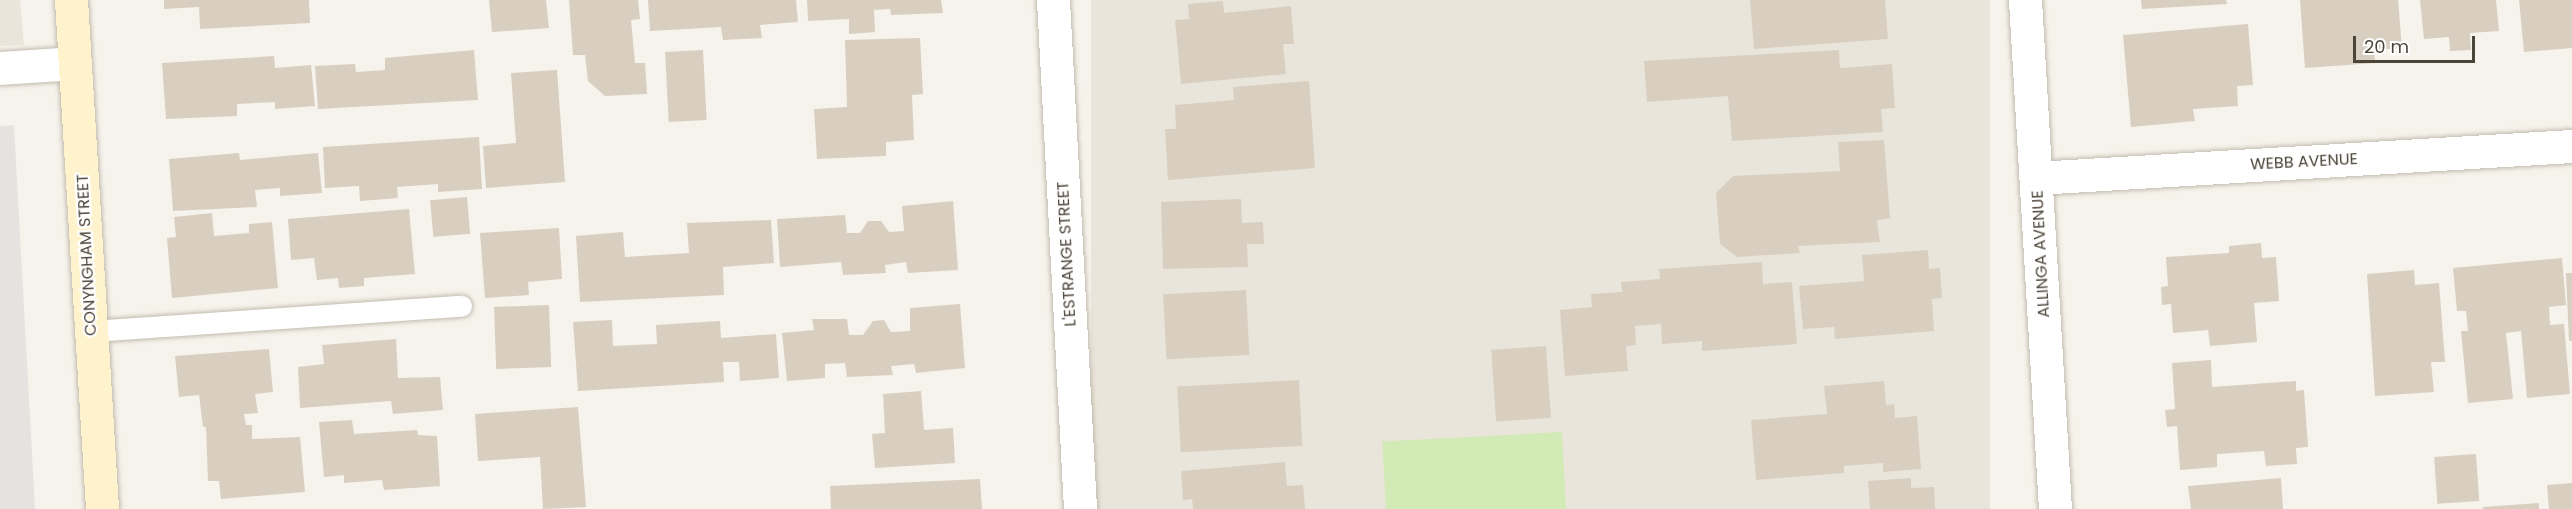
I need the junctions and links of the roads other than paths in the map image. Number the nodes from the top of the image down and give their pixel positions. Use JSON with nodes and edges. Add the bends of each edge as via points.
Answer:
{"nodes":[{"id":1,"x":71,"y":0,"type":"edge"},
{"id":2,"x":1053,"y":0,"type":"edge"},
{"id":3,"x":2025,"y":0,"type":"edge"},
{"id":4,"x":75,"y":63,"type":"junction"},
{"id":5,"x":0,"y":68,"type":"edge"},
{"id":6,"x":2572,"y":146,"type":"edge"},
{"id":7,"x":2036,"y":178,"type":"junction"},
{"id":8,"x":461,"y":306,"type":"dead end"},
{"id":9,"x":91,"y":331,"type":"junction"},
{"id":10,"x":102,"y":509,"type":"edge"},
{"id":11,"x":1080,"y":509,"type":"edge"},
{"id":12,"x":2055,"y":509,"type":"edge"}],
"edges":[{"from":1,"to":4,"type":"street","name":"CONYNGHAM STREET"},
{"from":2,"to":11,"type":"street","name":"L'ESTRANGE STREET"},
{"from":3,"to":7,"type":"street","name":"ALLINGA AVENUE"},
{"from":4,"to":5,"type":"street"},
{"from":4,"to":9,"type":"street","name":"CONYNGHAM STREET"},
{"from":6,"to":7,"type":"street","name":"WEBB AVENUE"},
{"from":7,"to":12,"type":"street","name":"ALLINGA AVENUE"},
{"from":8,"to":9,"type":"lane"},
{"from":9,"to":10,"type":"street","name":"CONYNGHAM STREET"}]}
